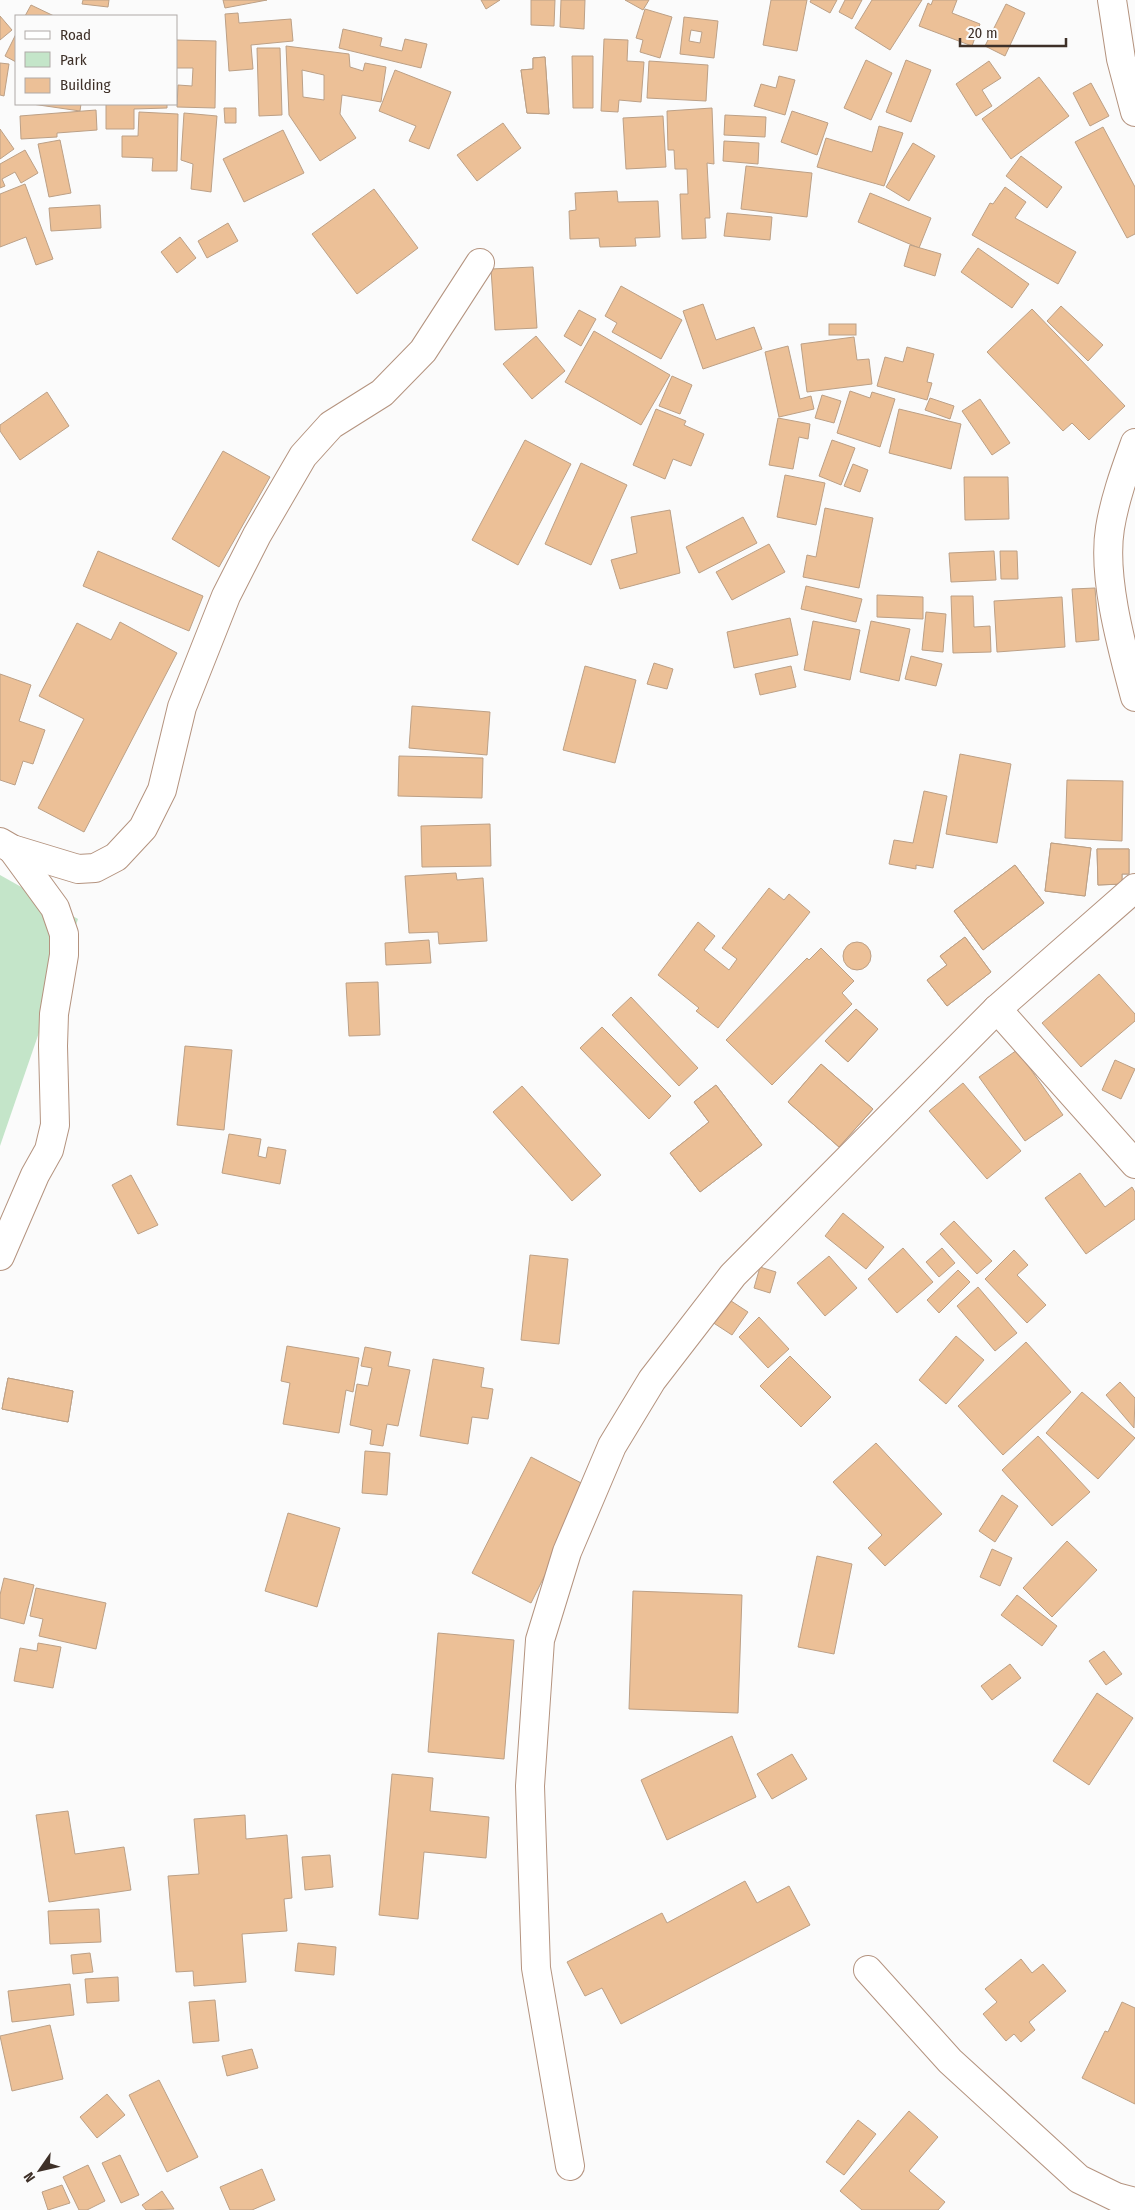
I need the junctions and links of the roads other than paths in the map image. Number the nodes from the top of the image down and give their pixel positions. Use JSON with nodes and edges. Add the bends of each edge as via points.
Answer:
{"nodes":[{"id":1,"x":1112,"y":0,"type":"edge"},
{"id":2,"x":1135,"y":112,"type":"edge"},
{"id":3,"x":480,"y":263,"type":"dead end"},
{"id":4,"x":1135,"y":443,"type":"edge"},
{"id":5,"x":1135,"y":697,"type":"edge"},
{"id":6,"x":6,"y":846,"type":"edge"},
{"id":7,"x":1135,"y":888,"type":"edge"},
{"id":8,"x":997,"y":1009,"type":"junction"},
{"id":9,"x":1135,"y":1164,"type":"edge"},
{"id":10,"x":0,"y":1256,"type":"edge"},
{"id":11,"x":868,"y":1970,"type":"dead end"},
{"id":12,"x":570,"y":2166,"type":"dead end"},
{"id":13,"x":1135,"y":2202,"type":"edge"}],
"edges":[{"from":1,"to":2,"type":"street","via":[[1121,59]]},
{"from":3,"to":6,"type":"street","via":[[423,351],[382,393],[331,425],[303,456],[226,596],[182,707],[162,790],[143,828],[116,857],[95,868],[78,869]]},
{"from":4,"to":5,"type":"street","via":[[1119,485],[1110,530],[1110,585]]},
{"from":6,"to":10,"type":"street","via":[[55,908],[64,934],[64,955],[54,1022],[55,1125],[50,1150],[35,1175]]},
{"from":7,"to":8,"type":"street"},
{"from":8,"to":9,"type":"street"},
{"from":8,"to":12,"type":"street","via":[[733,1274],[652,1380],[612,1446],[568,1552],[540,1640],[530,1786],[536,1968]]},
{"from":11,"to":13,"type":"street","via":[[950,2061],[1079,2178],[1116,2197]]}]}
